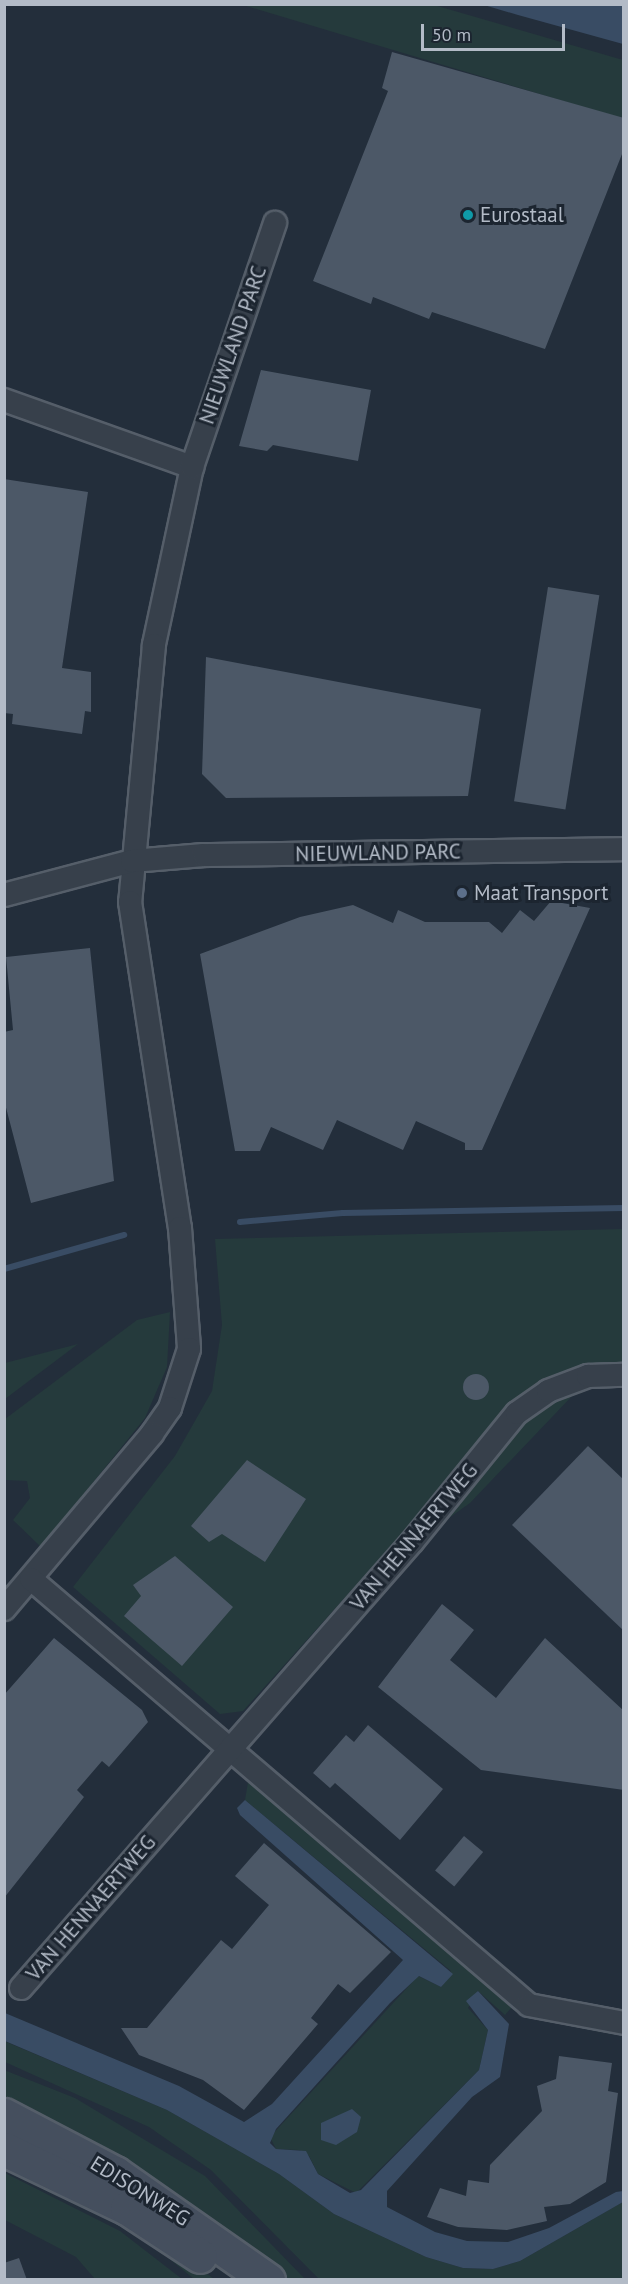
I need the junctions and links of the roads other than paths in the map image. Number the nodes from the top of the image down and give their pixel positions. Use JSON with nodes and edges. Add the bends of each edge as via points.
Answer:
{"nodes":[{"id":1,"x":275,"y":223,"type":"dead end"},
{"id":2,"x":4,"y":400,"type":"edge"},
{"id":3,"x":192,"y":467,"type":"junction"},
{"id":4,"x":624,"y":849,"type":"edge"},
{"id":5,"x":132,"y":861,"type":"junction"},
{"id":6,"x":4,"y":895,"type":"edge"},
{"id":7,"x":624,"y":1375,"type":"edge"},
{"id":8,"x":31,"y":1580,"type":"junction"},
{"id":9,"x":4,"y":1609,"type":"edge"},
{"id":10,"x":232,"y":1747,"type":"junction"},
{"id":11,"x":21,"y":1988,"type":"dead end"},
{"id":12,"x":624,"y":2023,"type":"edge"},
{"id":13,"x":4,"y":2115,"type":"edge"},
{"id":14,"x":4,"y":2149,"type":"edge"},
{"id":15,"x":230,"y":2280,"type":"edge"},
{"id":16,"x":268,"y":2280,"type":"edge"}],
"edges":[{"from":1,"to":3,"type":"street","name":"NIEUWLAND PARC"},
{"from":2,"to":3,"type":"street"},
{"from":3,"to":5,"type":"street","name":"NIEUWLAND PARC","via":[[154,645]]},
{"from":4,"to":5,"type":"street","name":"NIEUWLAND PARC","via":[[204,855]]},
{"from":5,"to":6,"type":"street","name":"NIEUWLAND PARC"},
{"from":5,"to":8,"type":"street","name":"NIEUWLAND PARC","via":[[130,902],[180,1228],[189,1349],[170,1408]]},
{"from":7,"to":10,"type":"street","name":"VAN HENNAERTWEG","via":[[588,1376],[548,1391],[517,1413]]},
{"from":8,"to":9,"type":"street","name":"NIEUWLAND PARC"},
{"from":8,"to":10,"type":"street"},
{"from":10,"to":11,"type":"street","name":"VAN HENNAERTWEG"},
{"from":10,"to":12,"type":"street","via":[[529,2006]]},
{"from":13,"to":16,"type":"main road","name":"EDISONWEG","via":[[115,2173]]},
{"from":14,"to":15,"type":"main road","name":"EDISONWEG","via":[[127,2208]]}]}
